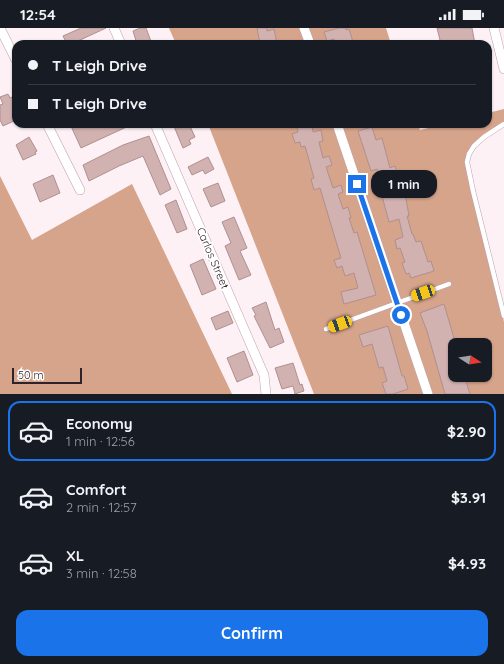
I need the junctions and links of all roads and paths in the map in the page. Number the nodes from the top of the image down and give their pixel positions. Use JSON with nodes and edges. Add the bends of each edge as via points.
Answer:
{"nodes":[{"id":1,"x":0,"y":28,"type":"edge"},
{"id":2,"x":114,"y":28,"type":"edge"},
{"id":3,"x":304,"y":28,"type":"edge"},
{"id":4,"x":494,"y":28,"type":"edge"},
{"id":5,"x":118,"y":40,"type":"edge"},
{"id":6,"x":308,"y":40,"type":"edge"},
{"id":7,"x":12,"y":52,"type":"edge"},
{"id":8,"x":504,"y":69,"type":"edge"},
{"id":9,"x":504,"y":124,"type":"edge"},
{"id":10,"x":49,"y":128,"type":"edge"},
{"id":11,"x":157,"y":128,"type":"edge"},
{"id":12,"x":338,"y":128,"type":"edge"},
{"id":13,"x":80,"y":190,"type":"dead end"},
{"id":14,"x":449,"y":284,"type":"dead end"},
{"id":15,"x":397,"y":302,"type":"junction"},
{"id":16,"x":504,"y":316,"type":"edge"},
{"id":17,"x":326,"y":329,"type":"dead end"},
{"id":18,"x":266,"y":394,"type":"edge"},
{"id":19,"x":428,"y":394,"type":"edge"}],
"edges":[{"from":1,"to":7,"type":"street"},
{"from":2,"to":5,"type":"street"},
{"from":3,"to":6,"type":"street"},
{"from":4,"to":8,"type":"street"},
{"from":9,"to":16,"type":"lane","via":[[474,146],[467,162]]},
{"from":10,"to":13,"type":"street"},
{"from":11,"to":18,"type":"street","name":"Carlos Street","via":[[264,375]]},
{"from":12,"to":15,"type":"street"},
{"from":14,"to":15,"type":"lane"},
{"from":15,"to":17,"type":"lane"},
{"from":15,"to":19,"type":"street"}]}
